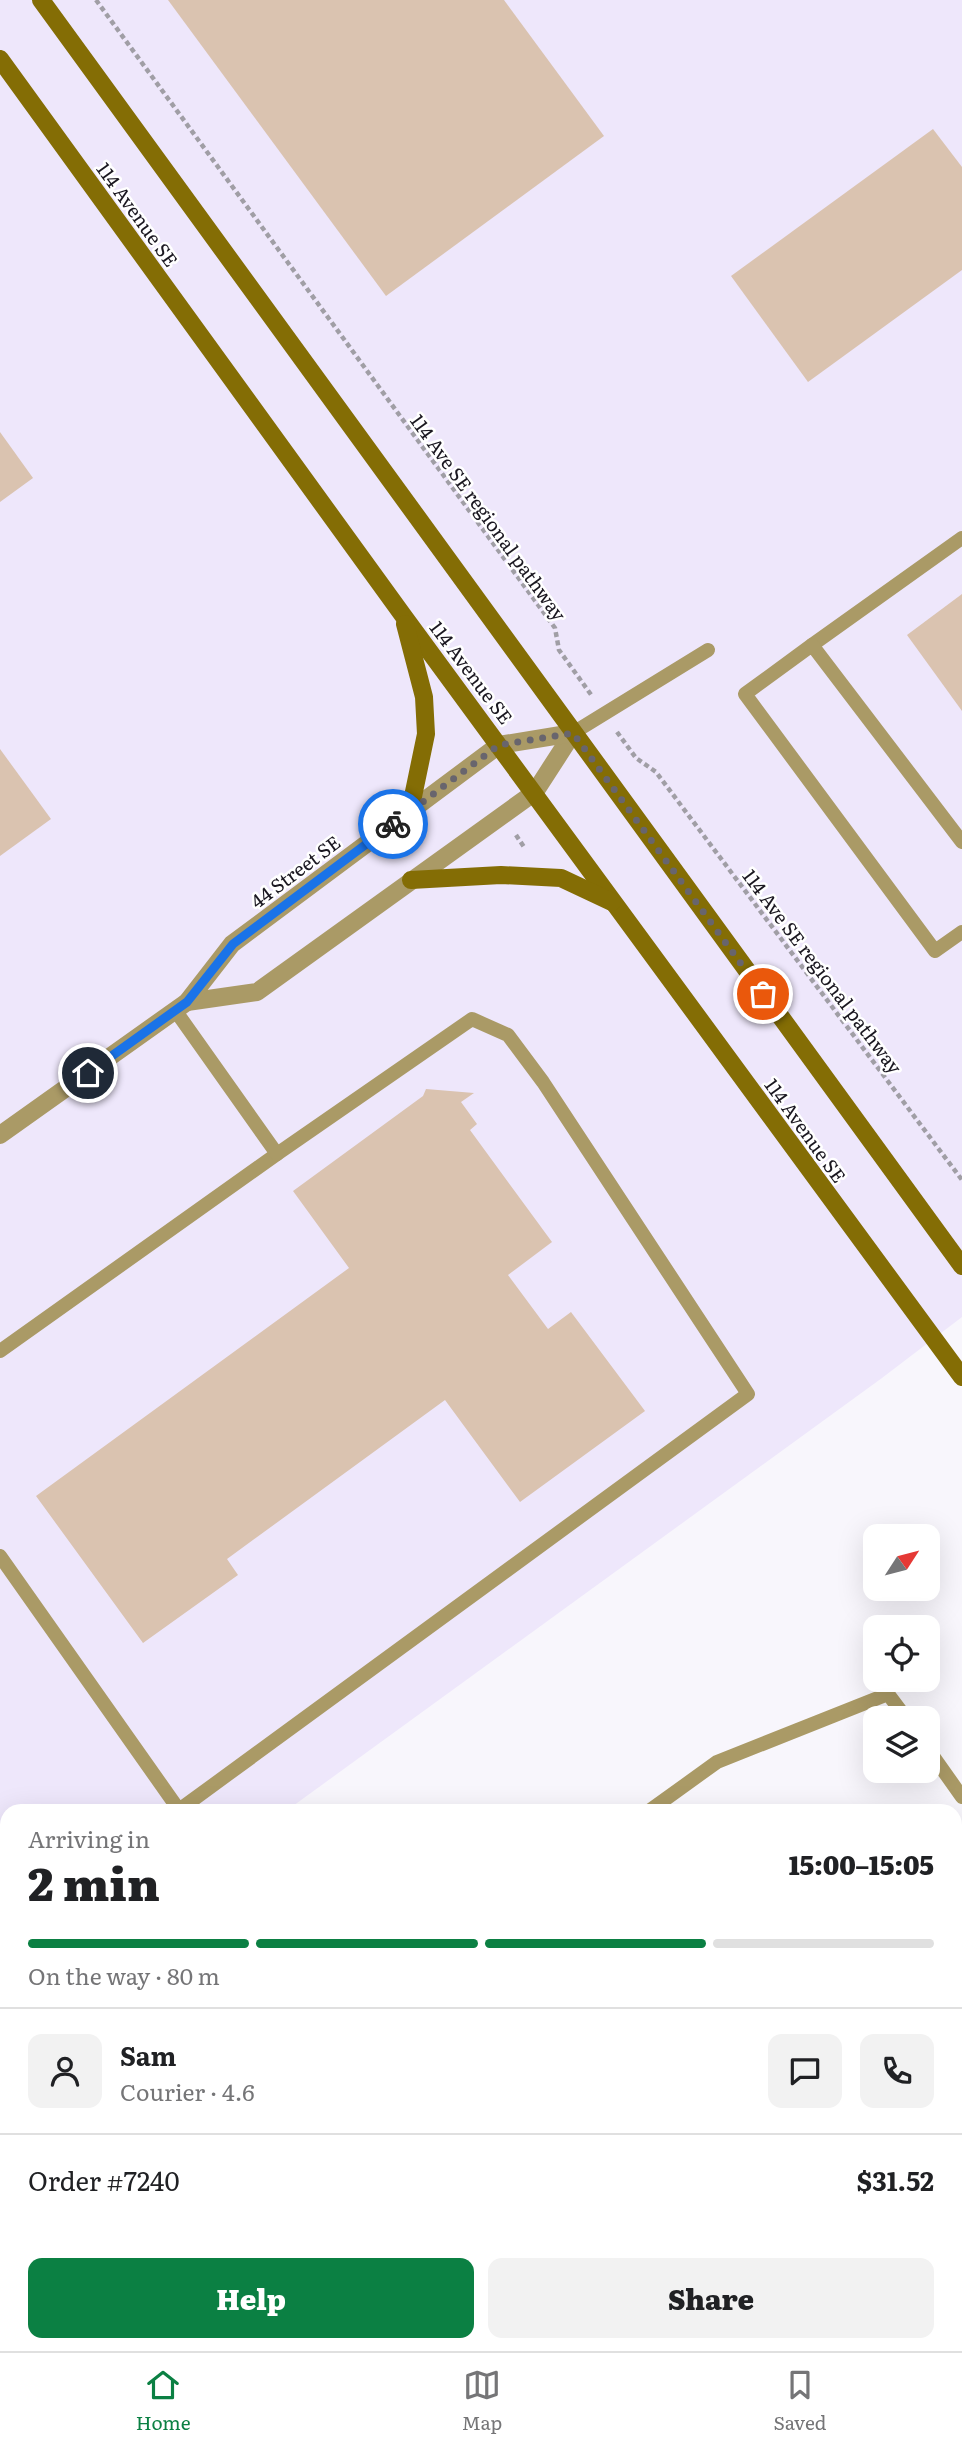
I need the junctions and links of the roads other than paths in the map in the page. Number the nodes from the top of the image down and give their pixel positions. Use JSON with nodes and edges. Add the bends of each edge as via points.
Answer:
{"nodes":[{"id":1,"x":46,"y":5,"type":"edge"},
{"id":2,"x":0,"y":60,"type":"edge"},
{"id":3,"x":962,"y":538,"type":"edge"},
{"id":4,"x":402,"y":614,"type":"junction"},
{"id":5,"x":812,"y":645,"type":"junction"},
{"id":6,"x":708,"y":650,"type":"dead end"},
{"id":7,"x":573,"y":733,"type":"junction"},
{"id":8,"x":499,"y":745,"type":"junction"},
{"id":9,"x":535,"y":792,"type":"junction"},
{"id":10,"x":410,"y":811,"type":"junction"},
{"id":11,"x":962,"y":842,"type":"edge"},
{"id":12,"x":411,"y":880,"type":"junction"},
{"id":13,"x":613,"y":902,"type":"junction"},
{"id":14,"x":962,"y":932,"type":"edge"},
{"id":15,"x":181,"y":1006,"type":"junction"},
{"id":16,"x":0,"y":1135,"type":"edge"},
{"id":17,"x":278,"y":1154,"type":"junction"},
{"id":18,"x":962,"y":1266,"type":"edge"},
{"id":19,"x":0,"y":1351,"type":"edge"},
{"id":20,"x":962,"y":1377,"type":"edge"},
{"id":21,"x":0,"y":1556,"type":"edge"},
{"id":22,"x":897,"y":1706,"type":"edge"},
{"id":23,"x":940,"y":1766,"type":"edge"},
{"id":24,"x":962,"y":1797,"type":"edge"},
{"id":25,"x":172,"y":1804,"type":"edge"},
{"id":26,"x":187,"y":1804,"type":"edge"},
{"id":27,"x":659,"y":1804,"type":"edge"}],
"edges":[{"from":1,"to":7,"type":"main road"},
{"from":2,"to":4,"type":"main road","name":"114 Avenue SE"},
{"from":3,"to":5,"type":"lane"},
{"from":4,"to":8,"type":"main road","name":"114 Avenue SE"},
{"from":4,"to":10,"type":"main road","via":[[424,697],[426,734]]},
{"from":5,"to":11,"type":"lane"},
{"from":5,"to":14,"type":"lane","via":[[746,694],[935,951]]},
{"from":6,"to":7,"type":"lane"},
{"from":7,"to":8,"type":"street","name":"44 Street SE"},
{"from":7,"to":9,"type":"street","name":"44 Street SE"},
{"from":7,"to":18,"type":"main road"},
{"from":8,"to":9,"type":"main road","name":"114 Avenue SE"},
{"from":8,"to":10,"type":"street","name":"44 Street SE"},
{"from":9,"to":12,"type":"street","name":"44 Street SE"},
{"from":9,"to":13,"type":"main road","name":"114 Avenue SE"},
{"from":10,"to":15,"type":"street","name":"44 Street SE","via":[[233,944]]},
{"from":12,"to":13,"type":"main road","via":[[501,875],[561,878]]},
{"from":12,"to":15,"type":"street","name":"44 Street SE","via":[[257,992]]},
{"from":13,"to":20,"type":"main road","name":"114 Avenue SE"},
{"from":15,"to":16,"type":"street","name":"44 Street SE"},
{"from":15,"to":17,"type":"lane"},
{"from":17,"to":19,"type":"lane"},
{"from":17,"to":26,"type":"lane","via":[[472,1019],[509,1035],[748,1394]]},
{"from":21,"to":25,"type":"lane"},
{"from":22,"to":27,"type":"lane","via":[[888,1694],[716,1762]]},
{"from":23,"to":24,"type":"lane"}]}
